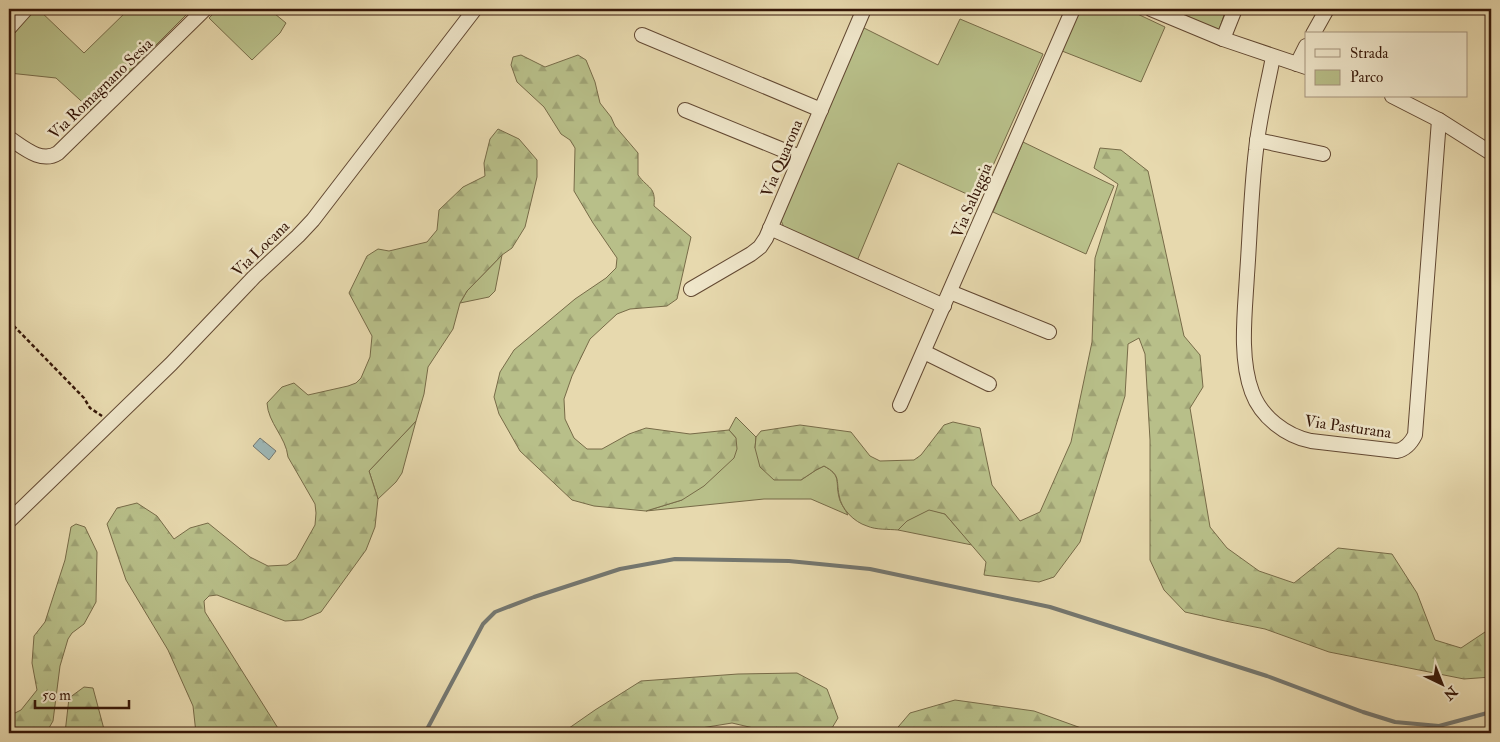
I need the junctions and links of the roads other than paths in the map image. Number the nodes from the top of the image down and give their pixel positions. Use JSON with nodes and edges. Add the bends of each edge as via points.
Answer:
{"nodes":[{"id":1,"x":26,"y":9,"type":"edge"},
{"id":2,"x":205,"y":9,"type":"edge"},
{"id":3,"x":474,"y":9,"type":"edge"},
{"id":4,"x":864,"y":9,"type":"edge"},
{"id":5,"x":1073,"y":9,"type":"edge"},
{"id":6,"x":1151,"y":9,"type":"edge"},
{"id":7,"x":1235,"y":9,"type":"edge"},
{"id":8,"x":1327,"y":9,"type":"edge"},
{"id":9,"x":9,"y":28,"type":"edge"},
{"id":10,"x":1314,"y":32,"type":"edge"},
{"id":11,"x":642,"y":35,"type":"dead end"},
{"id":12,"x":1223,"y":40,"type":"junction"},
{"id":13,"x":1305,"y":50,"type":"edge"},
{"id":14,"x":1273,"y":56,"type":"junction"},
{"id":15,"x":1301,"y":66,"type":"edge"},
{"id":16,"x":1396,"y":98,"type":"edge"},
{"id":17,"x":685,"y":110,"type":"dead end"},
{"id":18,"x":821,"y":110,"type":"junction"},
{"id":19,"x":1439,"y":120,"type":"junction"},
{"id":20,"x":9,"y":138,"type":"edge"},
{"id":21,"x":1257,"y":140,"type":"junction"},
{"id":22,"x":1491,"y":153,"type":"edge"},
{"id":23,"x":1323,"y":154,"type":"dead end"},
{"id":24,"x":800,"y":157,"type":"junction"},
{"id":25,"x":770,"y":228,"type":"junction"},
{"id":26,"x":691,"y":288,"type":"dead end"},
{"id":27,"x":950,"y":292,"type":"junction"},
{"id":28,"x":944,"y":306,"type":"junction"},
{"id":29,"x":1049,"y":332,"type":"dead end"},
{"id":30,"x":924,"y":352,"type":"junction"},
{"id":31,"x":990,"y":384,"type":"dead end"},
{"id":32,"x":900,"y":405,"type":"dead end"},
{"id":33,"x":9,"y":522,"type":"edge"}],
"edges":[{"from":1,"to":9,"type":"street"},
{"from":2,"to":20,"type":"street","name":"Via Romagnano Sesia","via":[[55,155],[39,156]]},
{"from":3,"to":33,"type":"street","name":"Via Locana","via":[[313,220]]},
{"from":4,"to":18,"type":"street","name":"Via Quarona"},
{"from":5,"to":27,"type":"street","name":"Via Saluggia"},
{"from":6,"to":12,"type":"street"},
{"from":7,"to":12,"type":"street"},
{"from":8,"to":10,"type":"street"},
{"from":11,"to":18,"type":"street"},
{"from":12,"to":14,"type":"street"},
{"from":13,"to":15,"type":"street"},
{"from":14,"to":15,"type":"street"},
{"from":14,"to":21,"type":"street","name":"Via Pasturana"},
{"from":16,"to":19,"type":"street"},
{"from":17,"to":24,"type":"street"},
{"from":18,"to":24,"type":"street","name":"Via Quarona"},
{"from":19,"to":21,"type":"street","name":"Via Pasturana","via":[[1416,431],[1408,445],[1397,450],[1301,438],[1273,422],[1252,392],[1245,356],[1244,324]]},
{"from":19,"to":22,"type":"street"},
{"from":21,"to":23,"type":"street"},
{"from":24,"to":25,"type":"street","name":"Via Quarona"},
{"from":25,"to":26,"type":"street","name":"Via Quarona","via":[[756,250]]},
{"from":25,"to":28,"type":"street"},
{"from":27,"to":28,"type":"street","name":"Via Saluggia"},
{"from":27,"to":29,"type":"street"},
{"from":28,"to":30,"type":"street","name":"Via Saluggia"},
{"from":30,"to":31,"type":"street"},
{"from":30,"to":32,"type":"street","name":"Via Saluggia"}]}
